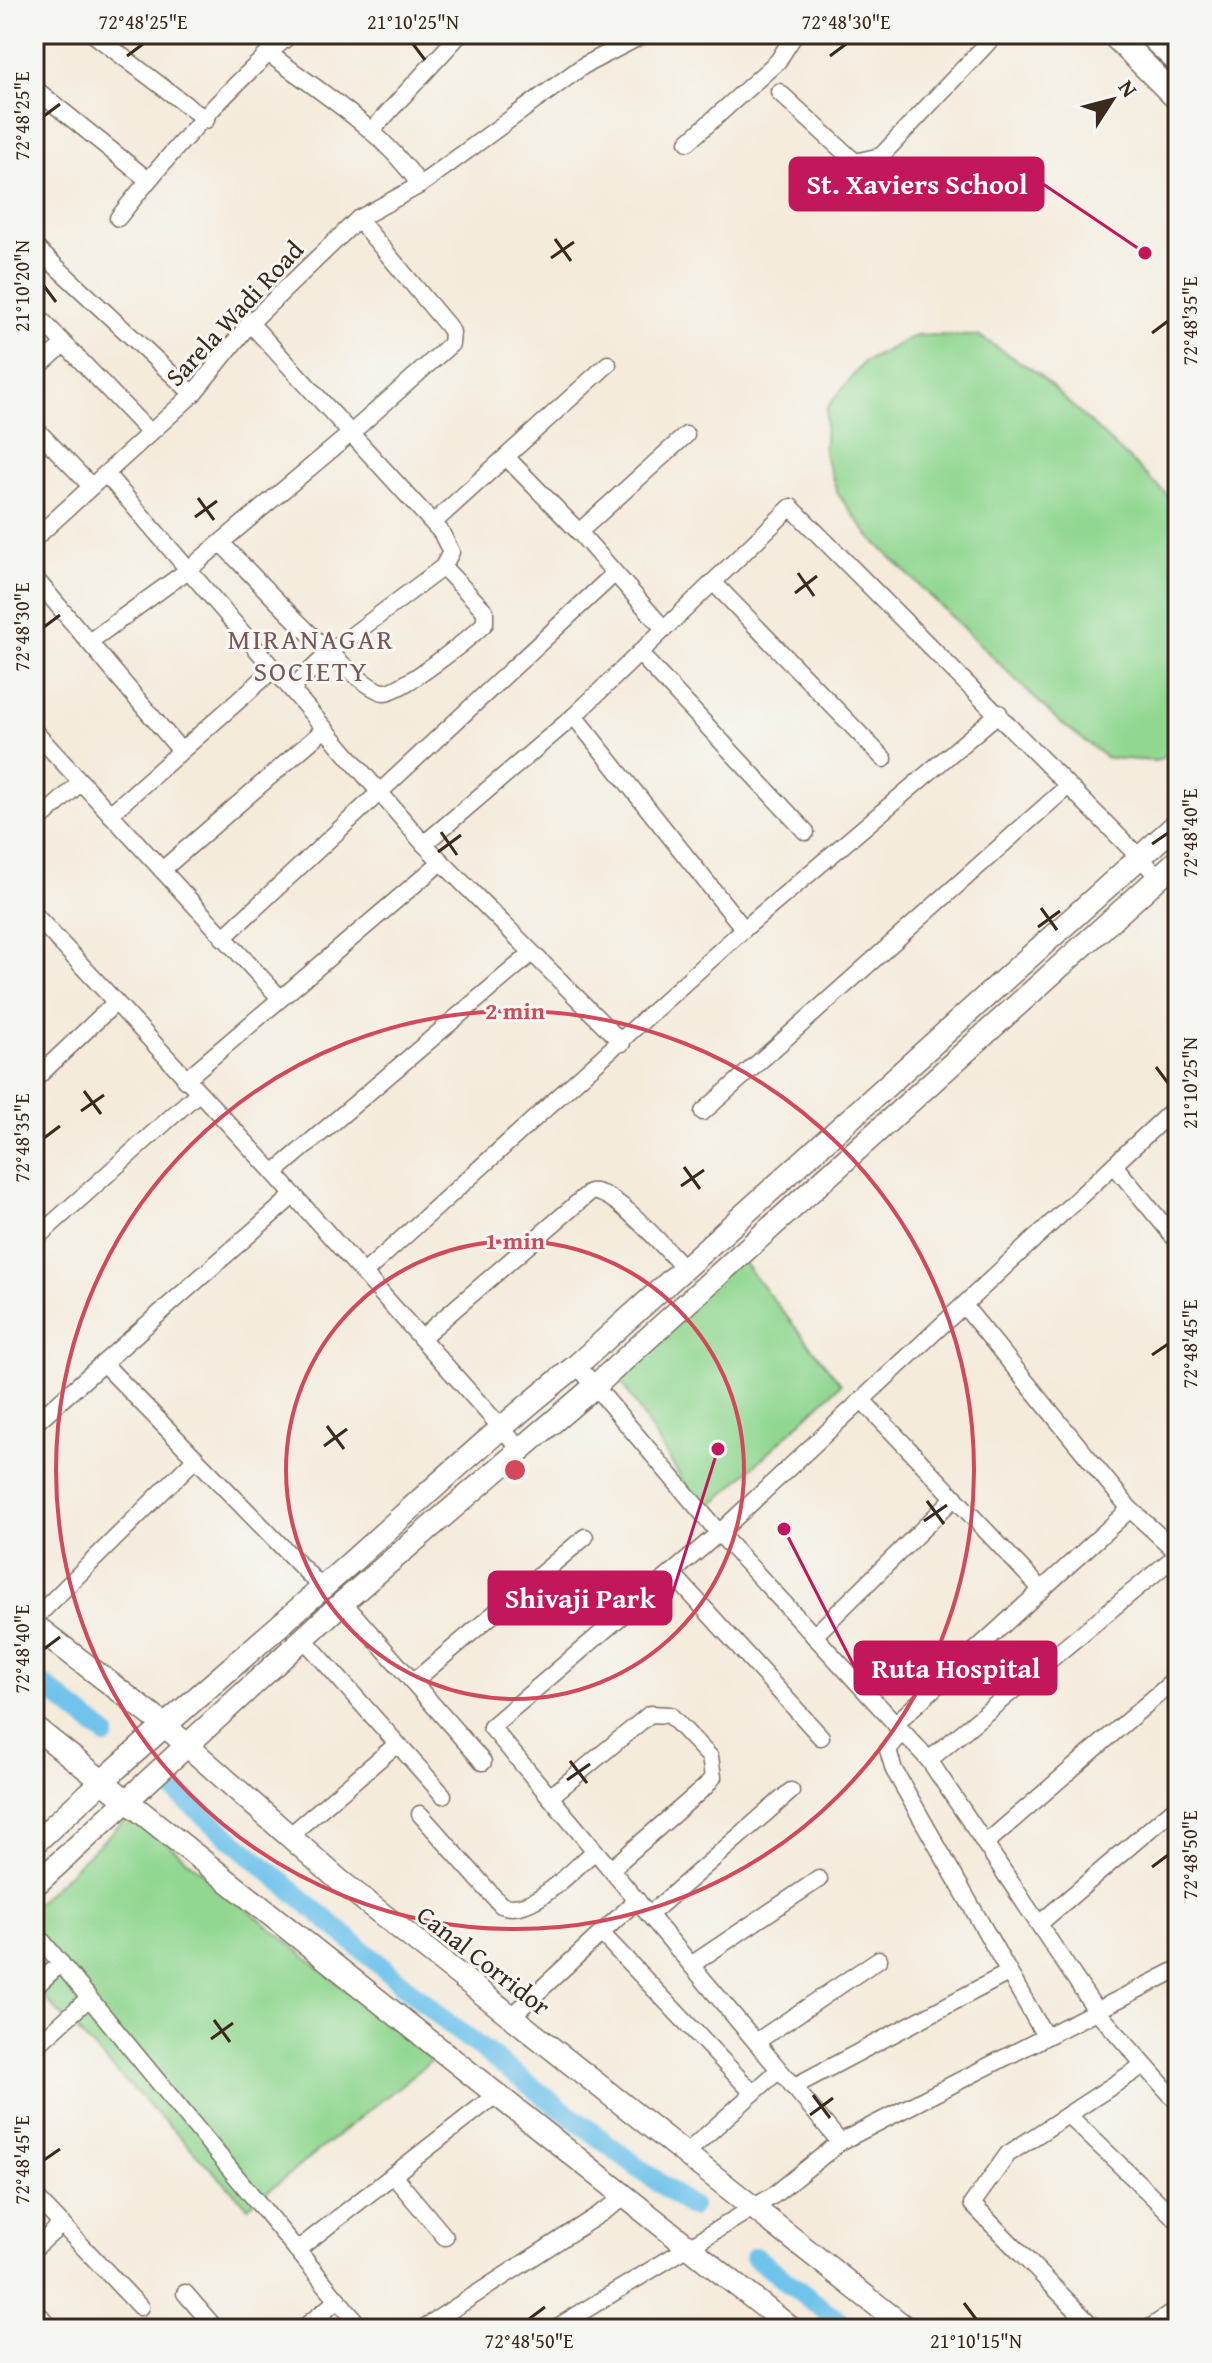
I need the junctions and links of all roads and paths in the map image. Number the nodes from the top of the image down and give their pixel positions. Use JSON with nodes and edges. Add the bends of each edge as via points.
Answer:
{"nodes":[{"id":1,"x":93,"y":34,"type":"edge"},
{"id":2,"x":291,"y":34,"type":"edge"},
{"id":3,"x":460,"y":34,"type":"edge"},
{"id":4,"x":645,"y":34,"type":"edge"},
{"id":5,"x":795,"y":34,"type":"edge"},
{"id":6,"x":996,"y":34,"type":"edge"},
{"id":7,"x":1113,"y":34,"type":"edge"},
{"id":8,"x":1149,"y":34,"type":"edge"},
{"id":9,"x":268,"y":53,"type":"junction"},
{"id":10,"x":1178,"y":61,"type":"edge"},
{"id":11,"x":34,"y":88,"type":"edge"},
{"id":12,"x":779,"y":92,"type":"dead end"},
{"id":13,"x":1178,"y":99,"type":"edge"},
{"id":14,"x":206,"y":120,"type":"junction"},
{"id":15,"x":372,"y":130,"type":"junction"},
{"id":16,"x":688,"y":142,"type":"dead end"},
{"id":17,"x":148,"y":180,"type":"junction"},
{"id":18,"x":420,"y":185,"type":"junction"},
{"id":19,"x":118,"y":218,"type":"dead end"},
{"id":20,"x":358,"y":219,"type":"junction"},
{"id":21,"x":34,"y":246,"type":"edge"},
{"id":22,"x":34,"y":312,"type":"edge"},
{"id":23,"x":250,"y":323,"type":"junction"},
{"id":24,"x":64,"y":344,"type":"junction"},
{"id":25,"x":608,"y":364,"type":"dead end"},
{"id":26,"x":34,"y":371,"type":"edge"},
{"id":27,"x":193,"y":394,"type":"junction"},
{"id":28,"x":34,"y":427,"type":"edge"},
{"id":29,"x":150,"y":433,"type":"junction"},
{"id":30,"x":350,"y":434,"type":"junction"},
{"id":31,"x":686,"y":435,"type":"dead end"},
{"id":32,"x":506,"y":457,"type":"junction"},
{"id":33,"x":106,"y":474,"type":"junction"},
{"id":34,"x":91,"y":486,"type":"junction"},
{"id":35,"x":433,"y":523,"type":"junction"},
{"id":36,"x":579,"y":532,"type":"junction"},
{"id":37,"x":34,"y":539,"type":"edge"},
{"id":38,"x":221,"y":543,"type":"junction"},
{"id":39,"x":443,"y":567,"type":"junction"},
{"id":40,"x":188,"y":570,"type":"junction"},
{"id":41,"x":614,"y":574,"type":"junction"},
{"id":42,"x":34,"y":577,"type":"edge"},
{"id":43,"x":713,"y":582,"type":"junction"},
{"id":44,"x":664,"y":629,"type":"junction"},
{"id":45,"x":89,"y":642,"type":"junction"},
{"id":46,"x":330,"y":652,"type":"junction"},
{"id":47,"x":639,"y":653,"type":"junction"},
{"id":48,"x":274,"y":669,"type":"junction"},
{"id":49,"x":291,"y":689,"type":"junction"},
{"id":50,"x":999,"y":713,"type":"junction"},
{"id":51,"x":574,"y":716,"type":"junction"},
{"id":52,"x":325,"y":729,"type":"junction"},
{"id":53,"x":34,"y":731,"type":"edge"},
{"id":54,"x":181,"y":751,"type":"junction"},
{"id":55,"x":884,"y":759,"type":"dead end"},
{"id":56,"x":81,"y":782,"type":"junction"},
{"id":57,"x":1067,"y":787,"type":"junction"},
{"id":58,"x":380,"y":792,"type":"junction"},
{"id":59,"x":110,"y":814,"type":"junction"},
{"id":60,"x":1178,"y":823,"type":"edge"},
{"id":61,"x":34,"y":825,"type":"edge"},
{"id":62,"x":806,"y":832,"type":"dead end"},
{"id":63,"x":424,"y":844,"type":"junction"},
{"id":64,"x":1139,"y":856,"type":"junction"},
{"id":65,"x":1178,"y":860,"type":"edge"},
{"id":66,"x":441,"y":862,"type":"junction"},
{"id":67,"x":162,"y":870,"type":"junction"},
{"id":68,"x":1159,"y":877,"type":"junction"},
{"id":69,"x":34,"y":914,"type":"edge"},
{"id":70,"x":744,"y":929,"type":"junction"},
{"id":71,"x":223,"y":938,"type":"junction"},
{"id":72,"x":532,"y":953,"type":"junction"},
{"id":73,"x":280,"y":998,"type":"junction"},
{"id":74,"x":115,"y":1003,"type":"junction"},
{"id":75,"x":622,"y":1043,"type":"junction"},
{"id":76,"x":34,"y":1080,"type":"edge"},
{"id":77,"x":185,"y":1080,"type":"junction"},
{"id":78,"x":198,"y":1093,"type":"junction"},
{"id":79,"x":1178,"y":1105,"type":"edge"},
{"id":80,"x":703,"y":1112,"type":"dead end"},
{"id":81,"x":1114,"y":1165,"type":"junction"},
{"id":82,"x":274,"y":1173,"type":"junction"},
{"id":83,"x":294,"y":1195,"type":"junction"},
{"id":84,"x":34,"y":1240,"type":"edge"},
{"id":85,"x":1178,"y":1242,"type":"edge"},
{"id":86,"x":684,"y":1268,"type":"junction"},
{"id":87,"x":364,"y":1273,"type":"junction"},
{"id":88,"x":965,"y":1307,"type":"junction"},
{"id":89,"x":421,"y":1338,"type":"junction"},
{"id":90,"x":104,"y":1364,"type":"junction"},
{"id":91,"x":577,"y":1365,"type":"junction"},
{"id":92,"x":595,"y":1386,"type":"junction"},
{"id":93,"x":863,"y":1401,"type":"junction"},
{"id":94,"x":34,"y":1422,"type":"edge"},
{"id":95,"x":499,"y":1427,"type":"junction"},
{"id":96,"x":520,"y":1449,"type":"junction"},
{"id":97,"x":196,"y":1458,"type":"junction"},
{"id":98,"x":955,"y":1497,"type":"junction"},
{"id":99,"x":1130,"y":1509,"type":"junction"},
{"id":100,"x":719,"y":1533,"type":"junction"},
{"id":101,"x":585,"y":1537,"type":"dead end"},
{"id":102,"x":1178,"y":1554,"type":"edge"},
{"id":103,"x":672,"y":1573,"type":"junction"},
{"id":104,"x":322,"y":1588,"type":"junction"},
{"id":105,"x":1042,"y":1590,"type":"junction"},
{"id":106,"x":343,"y":1602,"type":"junction"},
{"id":107,"x":34,"y":1622,"type":"edge"},
{"id":108,"x":814,"y":1636,"type":"junction"},
{"id":109,"x":303,"y":1638,"type":"junction"},
{"id":110,"x":1178,"y":1677,"type":"edge"},
{"id":111,"x":413,"y":1682,"type":"junction"},
{"id":112,"x":163,"y":1724,"type":"junction"},
{"id":113,"x":34,"y":1727,"type":"edge"},
{"id":114,"x":899,"y":1728,"type":"junction"},
{"id":115,"x":821,"y":1737,"type":"dead end"},
{"id":116,"x":186,"y":1744,"type":"junction"},
{"id":117,"x":397,"y":1744,"type":"junction"},
{"id":118,"x":929,"y":1760,"type":"junction"},
{"id":119,"x":483,"y":1762,"type":"dead end"},
{"id":120,"x":100,"y":1781,"type":"junction"},
{"id":121,"x":791,"y":1791,"type":"dead end"},
{"id":122,"x":443,"y":1795,"type":"dead end"},
{"id":123,"x":550,"y":1797,"type":"junction"},
{"id":124,"x":125,"y":1801,"type":"junction"},
{"id":125,"x":1178,"y":1805,"type":"edge"},
{"id":126,"x":420,"y":1814,"type":"dead end"},
{"id":127,"x":289,"y":1836,"type":"junction"},
{"id":128,"x":34,"y":1844,"type":"edge"},
{"id":129,"x":985,"y":1844,"type":"junction"},
{"id":130,"x":594,"y":1852,"type":"junction"},
{"id":131,"x":611,"y":1869,"type":"junction"},
{"id":132,"x":819,"y":1879,"type":"dead end"},
{"id":133,"x":34,"y":1886,"type":"edge"},
{"id":134,"x":637,"y":1900,"type":"junction"},
{"id":135,"x":649,"y":1915,"type":"junction"},
{"id":136,"x":1039,"y":1924,"type":"junction"},
{"id":137,"x":34,"y":1931,"type":"edge"},
{"id":138,"x":601,"y":1933,"type":"junction"},
{"id":139,"x":879,"y":1959,"type":"dead end"},
{"id":140,"x":61,"y":1963,"type":"junction"},
{"id":141,"x":691,"y":1965,"type":"junction"},
{"id":142,"x":1178,"y":1969,"type":"edge"},
{"id":143,"x":1008,"y":1973,"type":"junction"},
{"id":144,"x":34,"y":1988,"type":"edge"},
{"id":145,"x":89,"y":1998,"type":"junction"},
{"id":146,"x":1096,"y":2010,"type":"junction"},
{"id":147,"x":511,"y":2017,"type":"junction"},
{"id":148,"x":1045,"y":2036,"type":"junction"},
{"id":149,"x":756,"y":2042,"type":"junction"},
{"id":150,"x":34,"y":2048,"type":"edge"},
{"id":151,"x":1144,"y":2065,"type":"junction"},
{"id":152,"x":779,"y":2070,"type":"junction"},
{"id":153,"x":793,"y":2087,"type":"junction"},
{"id":154,"x":753,"y":2093,"type":"junction"},
{"id":155,"x":497,"y":2094,"type":"junction"},
{"id":156,"x":1178,"y":2103,"type":"edge"},
{"id":157,"x":1068,"y":2115,"type":"junction"},
{"id":158,"x":840,"y":2142,"type":"junction"},
{"id":159,"x":684,"y":2155,"type":"junction"},
{"id":160,"x":393,"y":2175,"type":"junction"},
{"id":161,"x":34,"y":2195,"type":"edge"},
{"id":162,"x":626,"y":2197,"type":"junction"},
{"id":163,"x":752,"y":2208,"type":"junction"},
{"id":164,"x":1178,"y":2221,"type":"edge"},
{"id":165,"x":62,"y":2224,"type":"junction"},
{"id":166,"x":445,"y":2237,"type":"dead end"},
{"id":167,"x":688,"y":2247,"type":"junction"},
{"id":168,"x":34,"y":2249,"type":"edge"},
{"id":169,"x":297,"y":2250,"type":"junction"},
{"id":170,"x":185,"y":2293,"type":"dead end"},
{"id":171,"x":338,"y":2300,"type":"junction"},
{"id":172,"x":140,"y":2307,"type":"dead end"},
{"id":173,"x":34,"y":2309,"type":"edge"},
{"id":174,"x":1178,"y":2309,"type":"edge"},
{"id":175,"x":52,"y":2329,"type":"edge"},
{"id":176,"x":216,"y":2329,"type":"edge"},
{"id":177,"x":302,"y":2329,"type":"edge"},
{"id":178,"x":362,"y":2329,"type":"edge"},
{"id":179,"x":422,"y":2329,"type":"edge"},
{"id":180,"x":554,"y":2329,"type":"edge"},
{"id":181,"x":792,"y":2329,"type":"edge"},
{"id":182,"x":907,"y":2329,"type":"edge"},
{"id":183,"x":1095,"y":2329,"type":"edge"},
{"id":184,"x":1148,"y":2329,"type":"edge"}],
"edges":[{"from":1,"to":14,"type":"street"},
{"from":2,"to":9,"type":"street"},
{"from":3,"to":15,"type":"street"},
{"from":4,"to":18,"type":"street","name":"Sarela Wadi Road","via":[[583,66]]},
{"from":5,"to":16,"type":"street","via":[[778,61]]},
{"from":6,"to":12,"type":"street","via":[[881,156],[855,162]]},
{"from":7,"to":13,"type":"main road"},
{"from":8,"to":10,"type":"main road"},
{"from":9,"to":14,"type":"street"},
{"from":9,"to":15,"type":"street"},
{"from":11,"to":17,"type":"street"},
{"from":14,"to":17,"type":"street"},
{"from":15,"to":18,"type":"street"},
{"from":17,"to":19,"type":"street"},
{"from":18,"to":20,"type":"street","name":"Sarela Wadi Road"},
{"from":20,"to":23,"type":"street","name":"Sarela Wadi Road"},
{"from":20,"to":30,"type":"street","via":[[453,338]]},
{"from":21,"to":27,"type":"street"},
{"from":22,"to":24,"type":"street"},
{"from":23,"to":27,"type":"street","name":"Sarela Wadi Road"},
{"from":23,"to":30,"type":"street"},
{"from":24,"to":26,"type":"street"},
{"from":24,"to":29,"type":"street"},
{"from":25,"to":32,"type":"street"},
{"from":27,"to":29,"type":"street","name":"Sarela Wadi Road"},
{"from":28,"to":34,"type":"street"},
{"from":29,"to":33,"type":"street","name":"Sarela Wadi Road"},
{"from":30,"to":35,"type":"street"},
{"from":30,"to":38,"type":"street"},
{"from":31,"to":36,"type":"street"},
{"from":32,"to":35,"type":"street"},
{"from":32,"to":36,"type":"street"},
{"from":33,"to":34,"type":"street","name":"Sarela Wadi Road"},
{"from":33,"to":40,"type":"street"},
{"from":34,"to":37,"type":"street","name":"Sarela Wadi Road"},
{"from":35,"to":39,"type":"street","via":[[451,552]]},
{"from":36,"to":41,"type":"street"},
{"from":38,"to":40,"type":"street"},
{"from":38,"to":46,"type":"street"},
{"from":39,"to":46,"type":"street"},
{"from":39,"to":46,"type":"street","via":[[485,611],[481,627],[393,691],[372,689]]},
{"from":40,"to":45,"type":"street"},
{"from":40,"to":48,"type":"street"},
{"from":41,"to":44,"type":"street"},
{"from":41,"to":58,"type":"street"},
{"from":42,"to":45,"type":"street"},
{"from":43,"to":44,"type":"street"},
{"from":43,"to":50,"type":"street","via":[[791,507]]},
{"from":43,"to":55,"type":"street"},
{"from":44,"to":47,"type":"street"},
{"from":45,"to":54,"type":"street"},
{"from":46,"to":49,"type":"street"},
{"from":47,"to":51,"type":"street"},
{"from":47,"to":62,"type":"street"},
{"from":48,"to":49,"type":"street"},
{"from":48,"to":54,"type":"street"},
{"from":49,"to":52,"type":"street"},
{"from":50,"to":57,"type":"street"},
{"from":50,"to":70,"type":"street"},
{"from":51,"to":63,"type":"street"},
{"from":51,"to":70,"type":"street"},
{"from":52,"to":58,"type":"street"},
{"from":52,"to":67,"type":"street"},
{"from":53,"to":56,"type":"street"},
{"from":54,"to":59,"type":"street"},
{"from":56,"to":59,"type":"street"},
{"from":56,"to":61,"type":"street"},
{"from":57,"to":64,"type":"street"},
{"from":57,"to":80,"type":"street"},
{"from":58,"to":63,"type":"street"},
{"from":58,"to":71,"type":"street"},
{"from":59,"to":67,"type":"street"},
{"from":60,"to":64,"type":"street"},
{"from":63,"to":66,"type":"street"},
{"from":64,"to":68,"type":"street"},
{"from":64,"to":86,"type":"street"},
{"from":65,"to":68,"type":"street"},
{"from":66,"to":72,"type":"street"},
{"from":66,"to":73,"type":"street"},
{"from":67,"to":71,"type":"street"},
{"from":68,"to":92,"type":"street"},
{"from":69,"to":74,"type":"street"},
{"from":70,"to":75,"type":"street"},
{"from":71,"to":73,"type":"street"},
{"from":72,"to":75,"type":"street"},
{"from":72,"to":82,"type":"street"},
{"from":73,"to":77,"type":"street"},
{"from":74,"to":76,"type":"street"},
{"from":74,"to":77,"type":"street"},
{"from":75,"to":87,"type":"street"},
{"from":77,"to":78,"type":"street"},
{"from":78,"to":82,"type":"street"},
{"from":78,"to":84,"type":"street"},
{"from":79,"to":81,"type":"street"},
{"from":81,"to":85,"type":"street"},
{"from":81,"to":88,"type":"street"},
{"from":82,"to":83,"type":"street"},
{"from":83,"to":87,"type":"street"},
{"from":83,"to":90,"type":"street"},
{"from":86,"to":89,"type":"street","via":[[614,1199],[598,1190],[590,1192]]},
{"from":86,"to":91,"type":"street"},
{"from":87,"to":89,"type":"street"},
{"from":88,"to":93,"type":"street"},
{"from":88,"to":99,"type":"street"},
{"from":89,"to":95,"type":"street"},
{"from":90,"to":94,"type":"street"},
{"from":90,"to":97,"type":"street"},
{"from":91,"to":92,"type":"street"},
{"from":91,"to":95,"type":"street"},
{"from":92,"to":96,"type":"street"},
{"from":92,"to":100,"type":"street"},
{"from":93,"to":98,"type":"street"},
{"from":93,"to":100,"type":"street"},
{"from":95,"to":96,"type":"street"},
{"from":95,"to":104,"type":"street"},
{"from":96,"to":106,"type":"street"},
{"from":97,"to":104,"type":"street"},
{"from":97,"to":107,"type":"street"},
{"from":98,"to":105,"type":"street"},
{"from":98,"to":108,"type":"street"},
{"from":99,"to":102,"type":"street"},
{"from":99,"to":105,"type":"street"},
{"from":100,"to":103,"type":"street"},
{"from":100,"to":108,"type":"street"},
{"from":101,"to":111,"type":"street"},
{"from":102,"to":118,"type":"street"},
{"from":103,"to":115,"type":"street"},
{"from":103,"to":123,"type":"street","via":[[491,1727]]},
{"from":104,"to":112,"type":"street"},
{"from":105,"to":114,"type":"street"},
{"from":106,"to":109,"type":"street"},
{"from":106,"to":111,"type":"street"},
{"from":107,"to":112,"type":"street","name":"Canal Corridor"},
{"from":108,"to":114,"type":"street"},
{"from":109,"to":116,"type":"street"},
{"from":109,"to":117,"type":"street"},
{"from":110,"to":129,"type":"street"},
{"from":111,"to":119,"type":"street"},
{"from":112,"to":116,"type":"street","name":"Canal Corridor"},
{"from":112,"to":120,"type":"street"},
{"from":113,"to":120,"type":"street"},
{"from":114,"to":118,"type":"street"},
{"from":114,"to":143,"type":"street","via":[[888,1750],[894,1770]]},
{"from":116,"to":124,"type":"street"},
{"from":116,"to":127,"type":"street","name":"Canal Corridor"},
{"from":117,"to":122,"type":"street"},
{"from":117,"to":127,"type":"street"},
{"from":118,"to":129,"type":"street"},
{"from":120,"to":124,"type":"street"},
{"from":120,"to":128,"type":"street"},
{"from":121,"to":135,"type":"street"},
{"from":123,"to":130,"type":"street"},
{"from":123,"to":131,"type":"street","via":[[650,1714],[670,1715],[710,1757],[713,1777],[706,1786]]},
{"from":124,"to":133,"type":"street"},
{"from":124,"to":155,"type":"street"},
{"from":125,"to":136,"type":"street"},
{"from":126,"to":130,"type":"street","via":[[501,1905],[511,1909],[533,1901]]},
{"from":127,"to":147,"type":"street","name":"Canal Corridor"},
{"from":129,"to":136,"type":"street"},
{"from":130,"to":131,"type":"street"},
{"from":131,"to":134,"type":"street"},
{"from":132,"to":141,"type":"street"},
{"from":134,"to":135,"type":"street"},
{"from":134,"to":138,"type":"street"},
{"from":135,"to":141,"type":"street"},
{"from":136,"to":146,"type":"street"},
{"from":137,"to":140,"type":"street"},
{"from":138,"to":147,"type":"street"},
{"from":138,"to":154,"type":"street"},
{"from":139,"to":149,"type":"street"},
{"from":140,"to":144,"type":"street"},
{"from":140,"to":145,"type":"street"},
{"from":141,"to":149,"type":"street"},
{"from":142,"to":146,"type":"street"},
{"from":143,"to":148,"type":"street"},
{"from":143,"to":153,"type":"street"},
{"from":145,"to":150,"type":"street"},
{"from":145,"to":169,"type":"street"},
{"from":146,"to":148,"type":"street"},
{"from":146,"to":151,"type":"street"},
{"from":147,"to":159,"type":"street","name":"Canal Corridor"},
{"from":148,"to":158,"type":"street"},
{"from":149,"to":152,"type":"street"},
{"from":151,"to":156,"type":"street"},
{"from":151,"to":157,"type":"street"},
{"from":152,"to":153,"type":"street"},
{"from":152,"to":154,"type":"street"},
{"from":153,"to":158,"type":"street"},
{"from":154,"to":159,"type":"street"},
{"from":155,"to":160,"type":"street"},
{"from":155,"to":162,"type":"street"},
{"from":157,"to":164,"type":"street"},
{"from":157,"to":183,"type":"street","via":[[1008,2154],[972,2204]]},
{"from":158,"to":163,"type":"street"},
{"from":159,"to":163,"type":"street","name":"Canal Corridor"},
{"from":160,"to":166,"type":"street"},
{"from":160,"to":169,"type":"street"},
{"from":161,"to":165,"type":"street"},
{"from":162,"to":167,"type":"street"},
{"from":162,"to":179,"type":"street"},
{"from":163,"to":167,"type":"street"},
{"from":163,"to":182,"type":"street","name":"Canal Corridor"},
{"from":165,"to":168,"type":"street"},
{"from":165,"to":172,"type":"street"},
{"from":167,"to":180,"type":"street"},
{"from":167,"to":181,"type":"street"},
{"from":169,"to":171,"type":"street"},
{"from":170,"to":176,"type":"street"},
{"from":171,"to":177,"type":"street"},
{"from":171,"to":178,"type":"street"},
{"from":173,"to":175,"type":"street"},
{"from":174,"to":184,"type":"street"}]}
